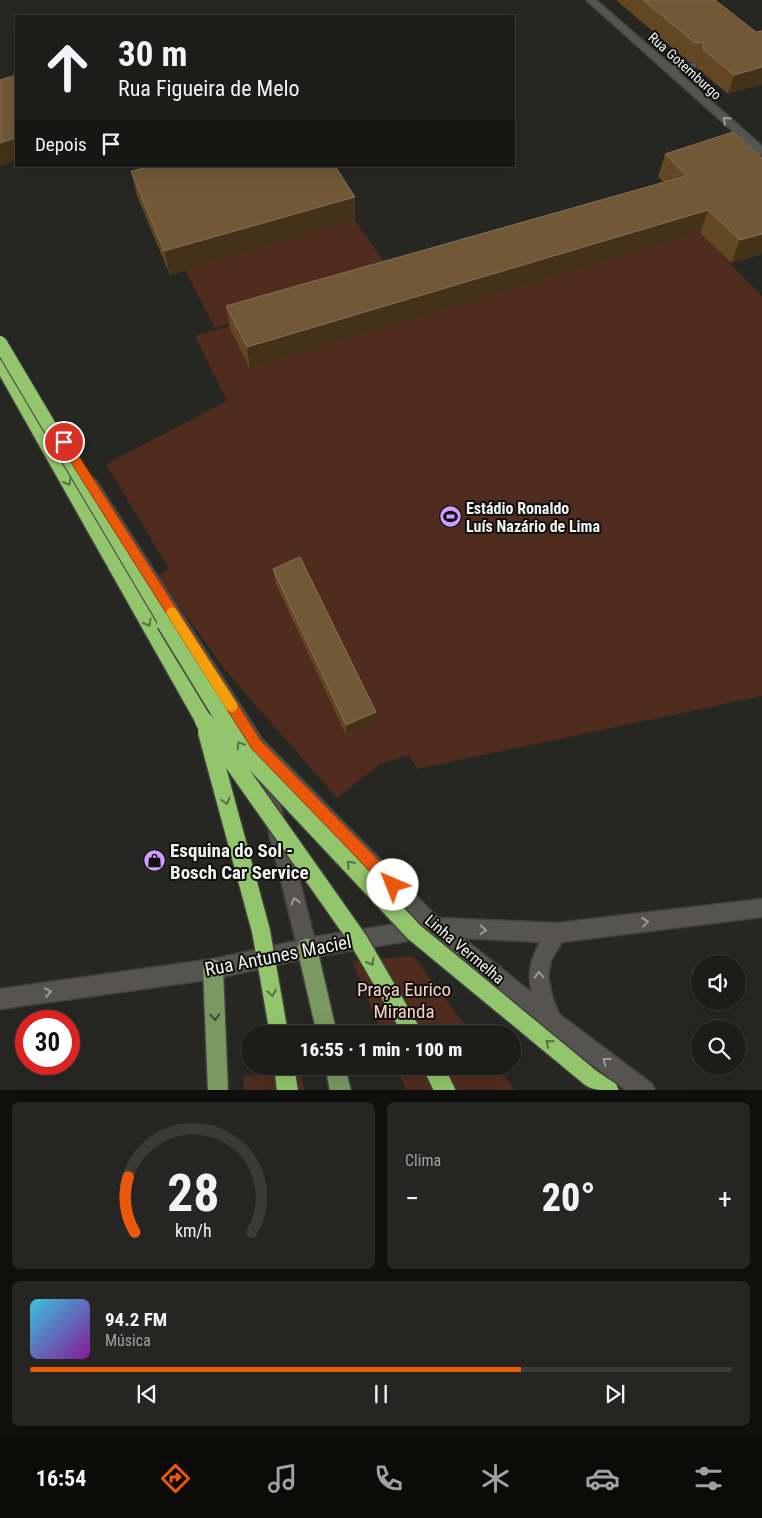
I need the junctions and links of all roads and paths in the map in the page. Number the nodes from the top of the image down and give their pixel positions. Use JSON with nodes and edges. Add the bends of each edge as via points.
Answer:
{"nodes":[{"id":1,"x":590,"y":0,"type":"edge"},
{"id":2,"x":693,"y":65,"type":"edge"},
{"id":3,"x":670,"y":70,"type":"junction"},
{"id":4,"x":762,"y":152,"type":"edge"},
{"id":5,"x":0,"y":342,"type":"edge"},
{"id":6,"x":0,"y":364,"type":"edge"},
{"id":7,"x":204,"y":721,"type":"junction"},
{"id":8,"x":256,"y":745,"type":"junction"},
{"id":9,"x":762,"y":908,"type":"edge"},
{"id":10,"x":434,"y":927,"type":"junction"},
{"id":11,"x":556,"y":933,"type":"junction"},
{"id":12,"x":307,"y":948,"type":"junction"},
{"id":13,"x":213,"y":968,"type":"junction"},
{"id":14,"x":0,"y":999,"type":"edge"},
{"id":15,"x":552,"y":1021,"type":"junction"},
{"id":16,"x":277,"y":1025,"type":"edge"},
{"id":17,"x":325,"y":1025,"type":"edge"},
{"id":18,"x":408,"y":1025,"type":"edge"},
{"id":19,"x":586,"y":1074,"type":"junction"},
{"id":20,"x":286,"y":1075,"type":"edge"},
{"id":21,"x":337,"y":1075,"type":"edge"},
{"id":22,"x":437,"y":1075,"type":"edge"},
{"id":23,"x":218,"y":1090,"type":"edge"},
{"id":24,"x":288,"y":1090,"type":"edge"},
{"id":25,"x":341,"y":1090,"type":"edge"},
{"id":26,"x":446,"y":1090,"type":"edge"},
{"id":27,"x":602,"y":1090,"type":"edge"},
{"id":28,"x":609,"y":1090,"type":"edge"},
{"id":29,"x":645,"y":1090,"type":"edge"}],
"edges":[{"from":1,"to":3,"type":"street","name":"Rua Gotemburgo"},
{"from":2,"to":3,"type":"street"},
{"from":4,"to":3,"type":"street","name":"Rua Gotemburgo","one_way":true},
{"from":5,"to":8,"type":"street"},
{"from":19,"to":5,"type":"highway","name":"Linha Vermelha","one_way":true,"bridge":true,"via":[[414,932],[244,751]]},
{"from":6,"to":7,"type":"highway","one_way":true},
{"from":7,"to":16,"type":"highway","one_way":true,"bridge":true,"via":[[261,930]]},
{"from":7,"to":18,"type":"highway","one_way":true,"bridge":true,"via":[[359,941]]},
{"from":8,"to":10,"type":"street"},
{"from":12,"to":8,"type":"street","one_way":true},
{"from":11,"to":9,"type":"street","name":"Rua Antunes Maciel","one_way":true},
{"from":10,"to":11,"type":"street","name":"Rua Antunes Maciel","one_way":true},
{"from":10,"to":12,"type":"street","name":"Rua Antunes Maciel"},
{"from":10,"to":15,"type":"street"},
{"from":15,"to":11,"type":"street","one_way":true,"via":[[540,988],[539,963]]},
{"from":12,"to":13,"type":"street","name":"Rua Antunes Maciel"},
{"from":12,"to":17,"type":"main road"},
{"from":14,"to":13,"type":"street","name":"Rua Antunes Maciel","one_way":true},
{"from":13,"to":23,"type":"main road","one_way":true},
{"from":29,"to":15,"type":"street","one_way":true},
{"from":19,"to":27,"type":"highway"},
{"from":19,"to":28,"type":"highway"},
{"from":20,"to":24,"type":"highway"},
{"from":21,"to":25,"type":"main road"},
{"from":22,"to":26,"type":"highway"}]}
